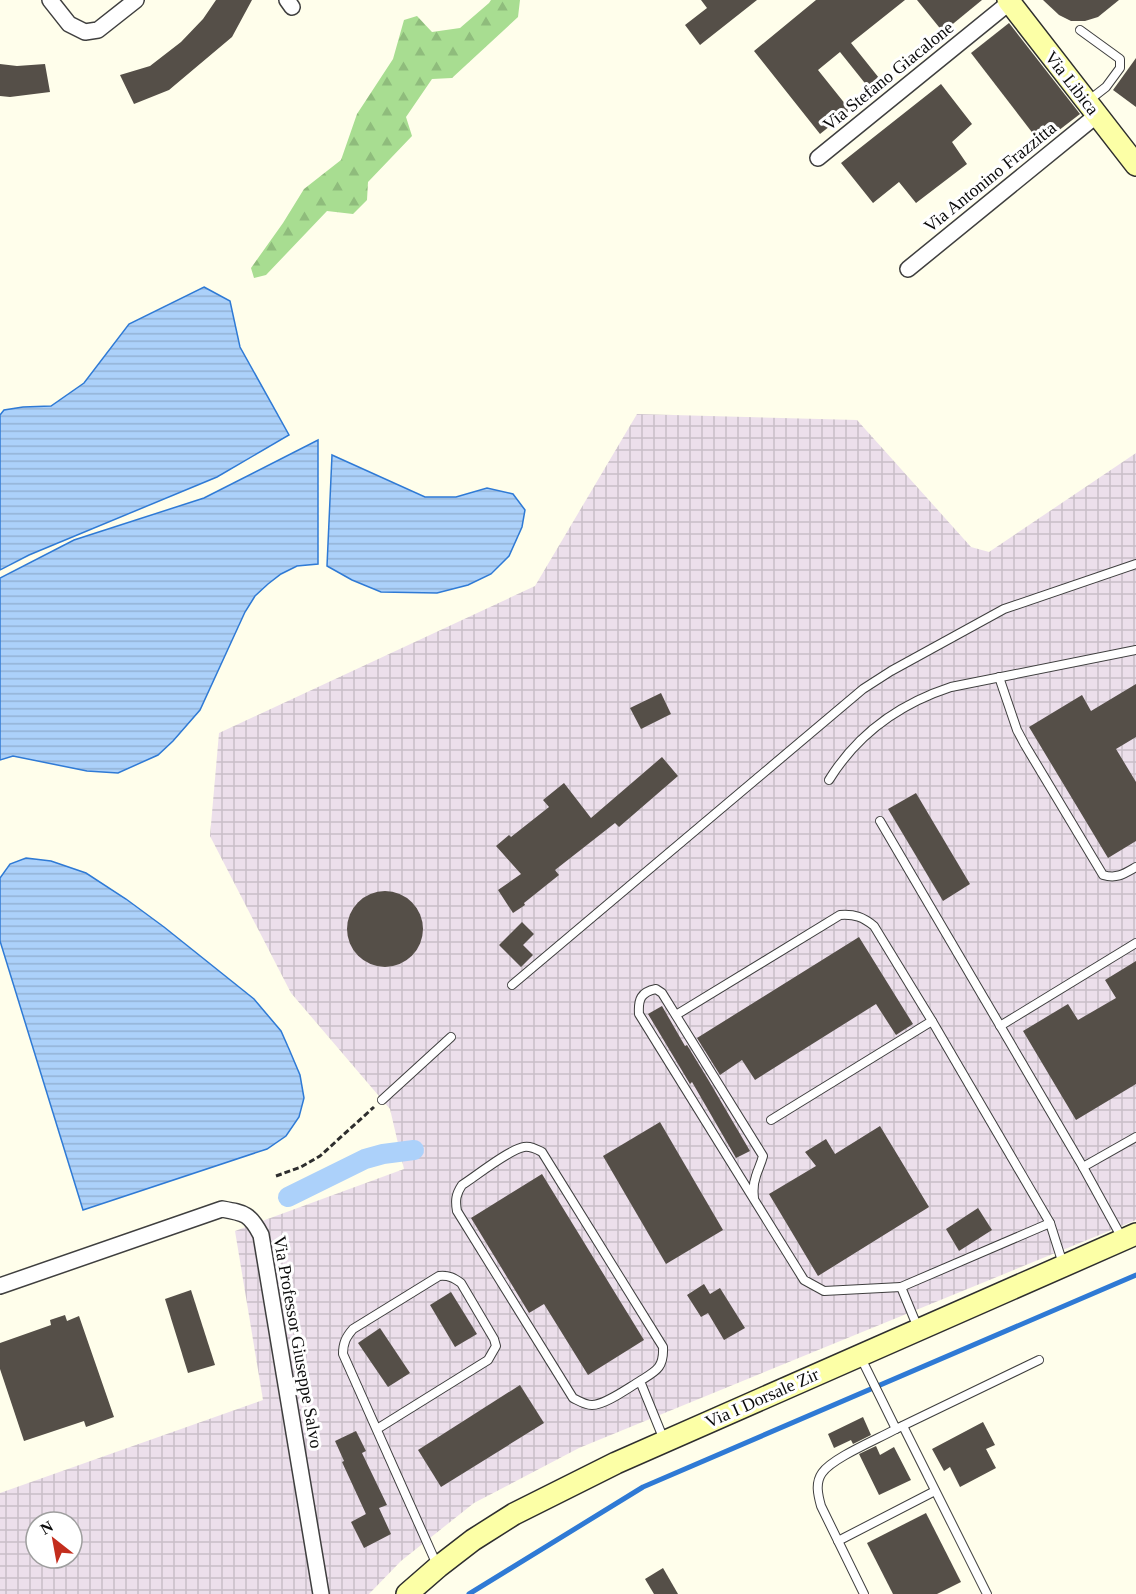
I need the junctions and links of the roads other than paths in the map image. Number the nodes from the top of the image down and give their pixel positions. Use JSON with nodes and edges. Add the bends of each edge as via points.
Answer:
{"nodes":[{"id":1,"x":50,"y":0,"type":"edge"},
{"id":2,"x":136,"y":0,"type":"edge"},
{"id":3,"x":1009,"y":1,"type":"edge"},
{"id":4,"x":1080,"y":30,"type":"dead end"},
{"id":5,"x":1092,"y":109,"type":"junction"},
{"id":6,"x":818,"y":158,"type":"dead end"},
{"id":7,"x":1136,"y":165,"type":"edge"},
{"id":8,"x":908,"y":268,"type":"dead end"},
{"id":9,"x":1136,"y":564,"type":"edge"},
{"id":10,"x":1136,"y":650,"type":"edge"},
{"id":11,"x":999,"y":677,"type":"junction"},
{"id":12,"x":829,"y":780,"type":"dead end"},
{"id":13,"x":880,"y":821,"type":"dead end"},
{"id":14,"x":1136,"y":867,"type":"edge"},
{"id":15,"x":1136,"y":943,"type":"edge"},
{"id":16,"x":512,"y":985,"type":"dead end"},
{"id":17,"x":676,"y":1015,"type":"junction"},
{"id":18,"x":932,"y":1021,"type":"junction"},
{"id":19,"x":1000,"y":1026,"type":"junction"},
{"id":20,"x":451,"y":1037,"type":"dead end"},
{"id":21,"x":382,"y":1100,"type":"road end"},
{"id":22,"x":771,"y":1120,"type":"dead end"},
{"id":23,"x":1136,"y":1137,"type":"edge"},
{"id":24,"x":1083,"y":1167,"type":"junction"},
{"id":25,"x":754,"y":1198,"type":"junction"},
{"id":26,"x":1050,"y":1223,"type":"junction"},
{"id":27,"x":1130,"y":1236,"type":"edge"},
{"id":28,"x":1064,"y":1265,"type":"junction"},
{"id":29,"x":0,"y":1286,"type":"edge"},
{"id":30,"x":901,"y":1287,"type":"junction"},
{"id":31,"x":918,"y":1329,"type":"junction"},
{"id":32,"x":860,"y":1355,"type":"junction"},
{"id":33,"x":1039,"y":1360,"type":"dead end"},
{"id":34,"x":640,"y":1381,"type":"junction"},
{"id":35,"x":900,"y":1428,"type":"junction"},
{"id":36,"x":376,"y":1429,"type":"junction"},
{"id":37,"x":665,"y":1441,"type":"junction"},
{"id":38,"x":935,"y":1491,"type":"junction"},
{"id":39,"x":838,"y":1541,"type":"junction"},
{"id":40,"x":438,"y":1567,"type":"junction"},
{"id":41,"x":321,"y":1594,"type":"edge"},
{"id":42,"x":407,"y":1594,"type":"edge"},
{"id":43,"x":864,"y":1594,"type":"edge"},
{"id":44,"x":987,"y":1594,"type":"edge"}],
"edges":[{"from":1,"to":2,"type":"street","via":[[69,24],[85,32],[99,30]]},
{"from":3,"to":5,"type":"main road","name":"Via Libica"},
{"from":3,"to":6,"type":"street","name":"Via Stefano Giacalone"},
{"from":4,"to":5,"type":"lane","via":[[1120,59],[1120,69]]},
{"from":5,"to":7,"type":"main road","name":"Via Libica"},
{"from":5,"to":8,"type":"street","name":"Via Antonino Frazzitta"},
{"from":9,"to":16,"type":"lane","via":[[1004,609],[862,689]]},
{"from":10,"to":11,"type":"lane"},
{"from":11,"to":12,"type":"lane","via":[[951,687],[905,705],[861,740]]},
{"from":11,"to":14,"type":"lane","via":[[1021,737],[1103,875],[1112,878]]},
{"from":13,"to":19,"type":"lane"},
{"from":15,"to":19,"type":"lane"},
{"from":17,"to":18,"type":"lane","via":[[840,915],[852,914],[874,926]]},
{"from":17,"to":25,"type":"lane","via":[[763,1156],[753,1185]]},
{"from":17,"to":25,"type":"lane","via":[[656,989],[648,990],[638,1003],[639,1014]]},
{"from":18,"to":22,"type":"lane"},
{"from":18,"to":26,"type":"lane"},
{"from":19,"to":24,"type":"lane"},
{"from":20,"to":21,"type":"lane"},
{"from":23,"to":24,"type":"lane"},
{"from":24,"to":27,"type":"lane"},
{"from":25,"to":30,"type":"lane","via":[[804,1280],[824,1291]]},
{"from":26,"to":28,"type":"lane"},
{"from":26,"to":30,"type":"lane"},
{"from":27,"to":28,"type":"main road","name":"Via I Dorsale Zir"},
{"from":28,"to":31,"type":"main road","name":"Via I Dorsale Zir"},
{"from":29,"to":41,"type":"street","name":"Via Professor Giuseppe Salvo","via":[[222,1209],[241,1212],[254,1221],[261,1235]]},
{"from":30,"to":31,"type":"lane"},
{"from":31,"to":32,"type":"main road","name":"Via I Dorsale Zir"},
{"from":32,"to":35,"type":"lane"},
{"from":32,"to":37,"type":"main road","name":"Via I Dorsale Zir"},
{"from":33,"to":35,"type":"lane"},
{"from":34,"to":34,"type":"lane","via":[[662,1364],[663,1347],[542,1152],[526,1147],[515,1150],[462,1185],[455,1200],[457,1211],[573,1398],[592,1405],[601,1403]]},
{"from":34,"to":37,"type":"lane"},
{"from":35,"to":38,"type":"lane"},
{"from":35,"to":39,"type":"lane","via":[[834,1461],[820,1474],[817,1491],[821,1506]]},
{"from":36,"to":36,"type":"lane","via":[[343,1354],[346,1336],[440,1276],[454,1278],[461,1283],[495,1339],[488,1360]]},
{"from":36,"to":40,"type":"lane"},
{"from":37,"to":40,"type":"main road","name":"Via I Dorsale Zir","via":[[514,1514]]},
{"from":38,"to":39,"type":"lane"},
{"from":38,"to":44,"type":"lane"},
{"from":39,"to":43,"type":"lane"},
{"from":40,"to":42,"type":"main road","name":"Via I Dorsale Zir"}]}
